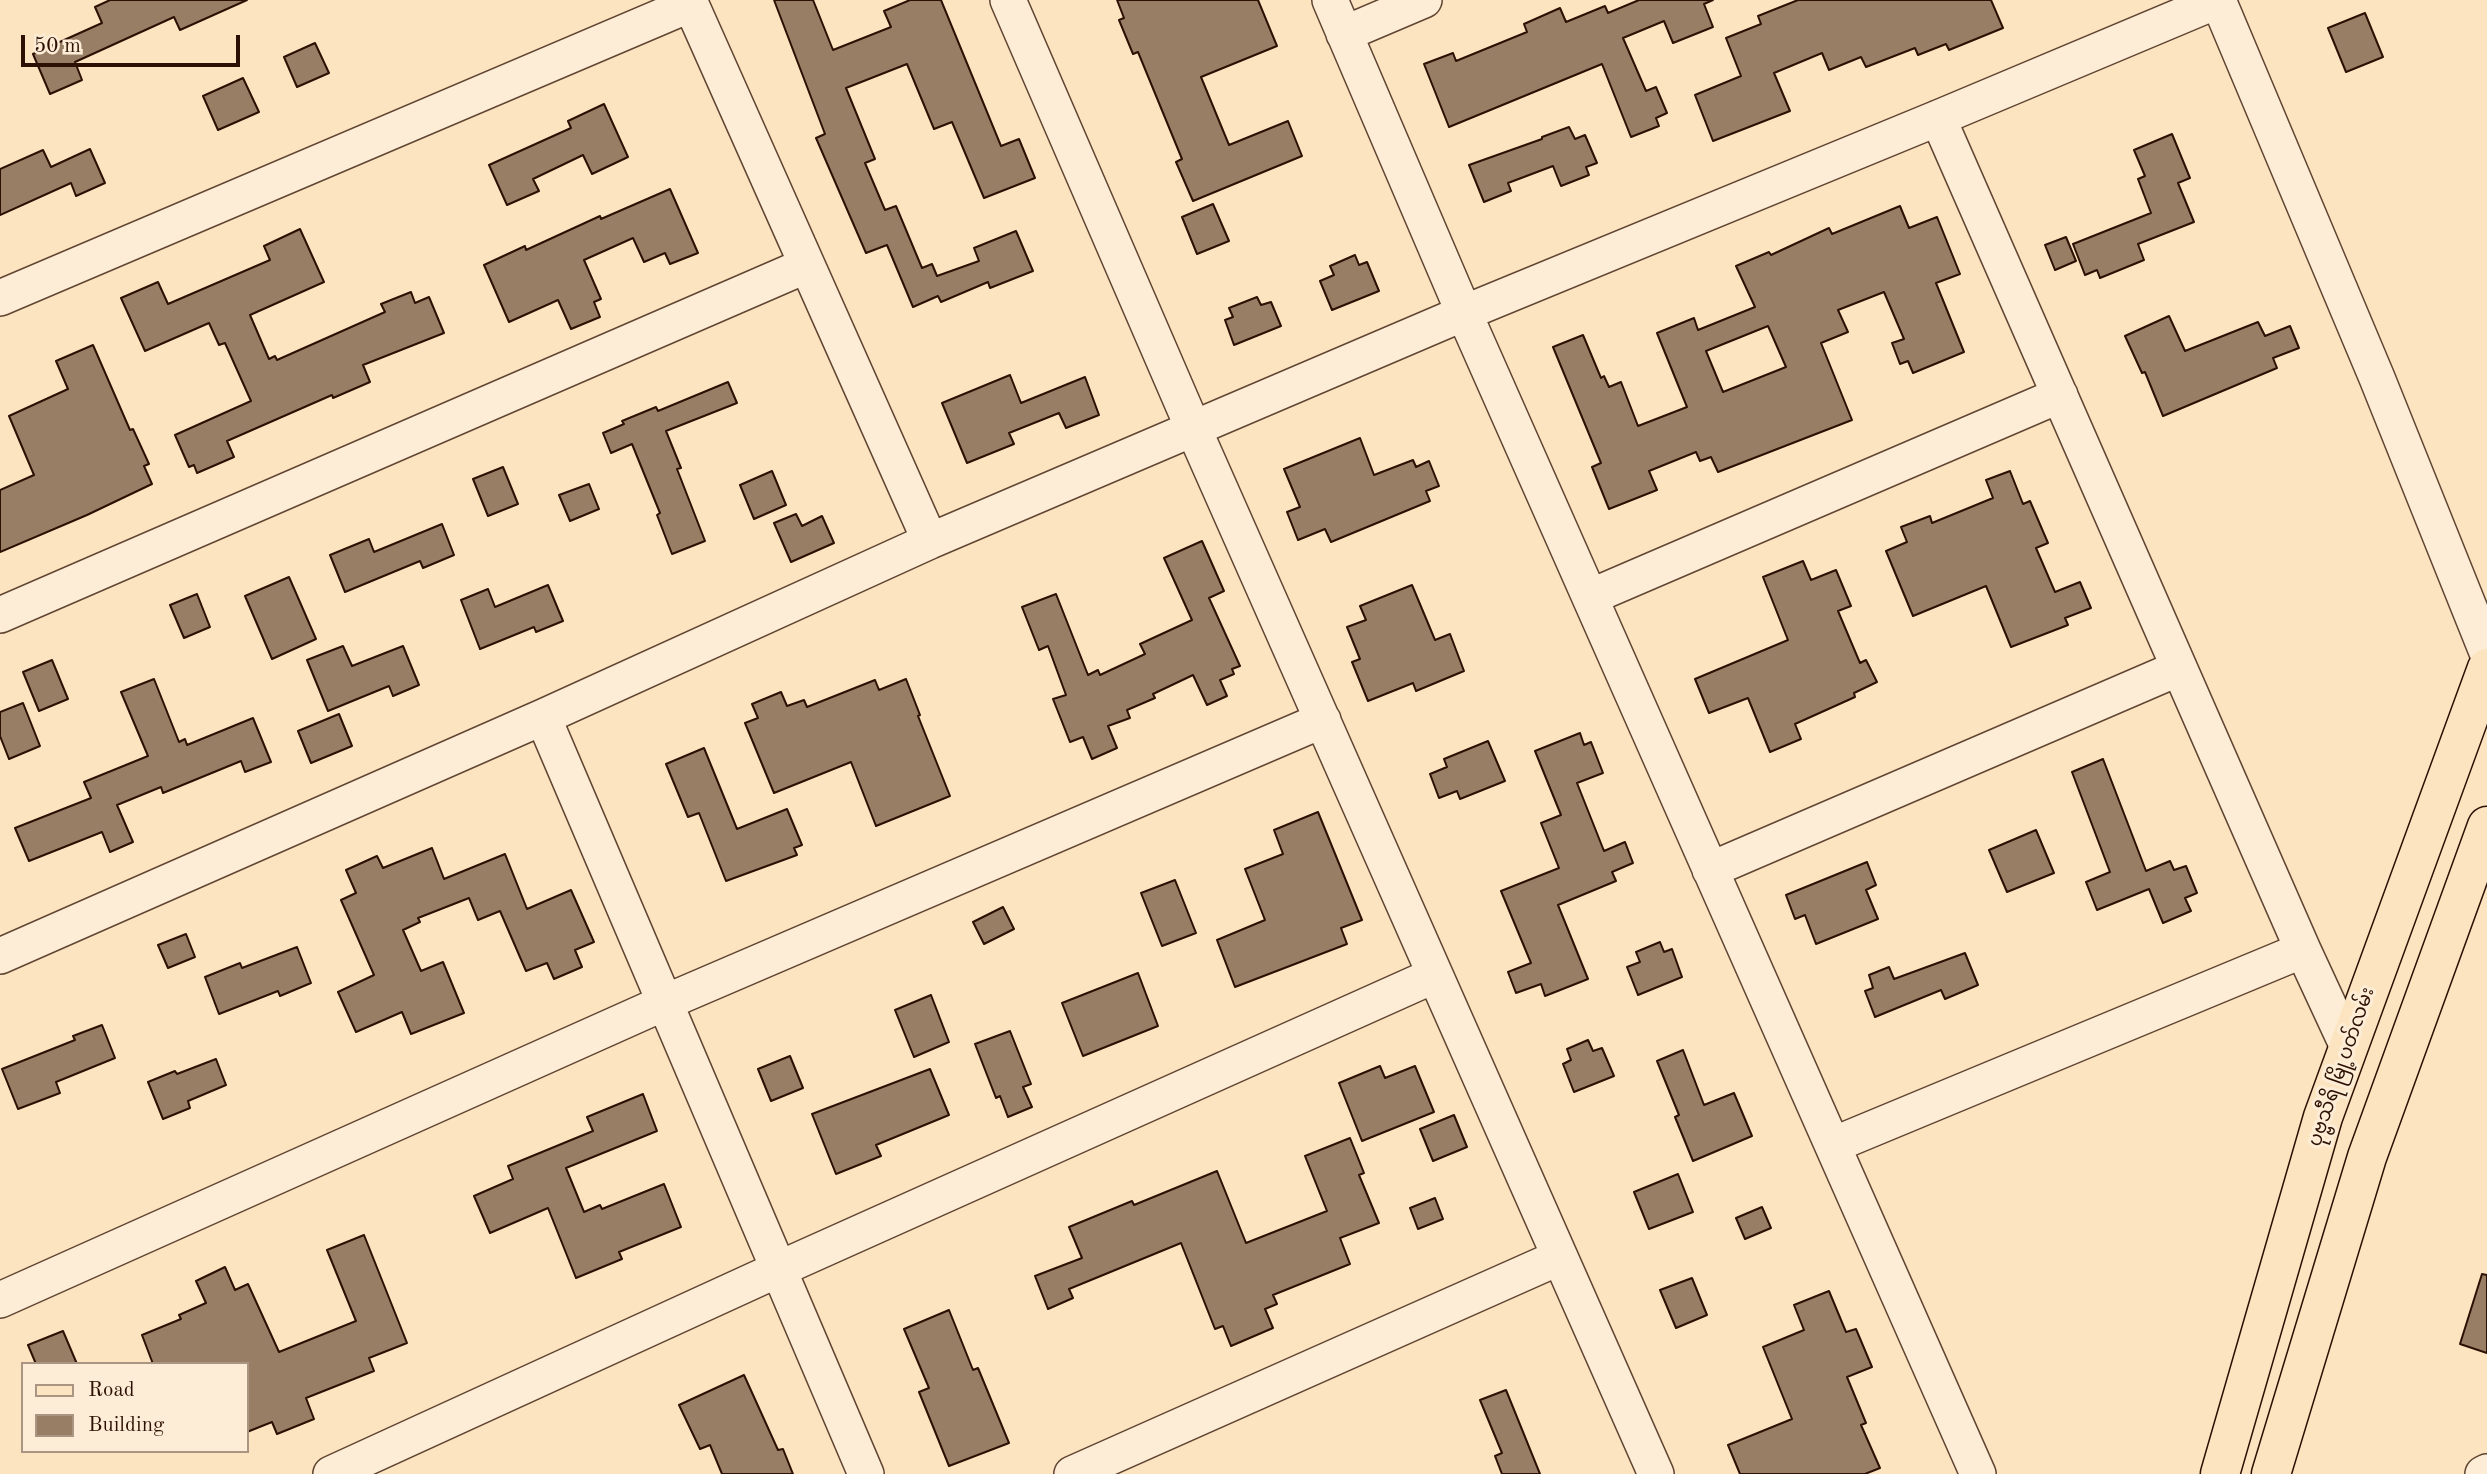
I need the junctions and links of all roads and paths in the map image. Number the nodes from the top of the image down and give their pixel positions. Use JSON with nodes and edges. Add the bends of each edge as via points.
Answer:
{"nodes":[{"id":1,"x":1008,"y":0,"type":"edge"},
{"id":2,"x":1330,"y":0,"type":"edge"},
{"id":3,"x":1424,"y":0,"type":"edge"},
{"id":4,"x":2219,"y":0,"type":"edge"},
{"id":5,"x":690,"y":2,"type":"edge"},
{"id":6,"x":1344,"y":34,"type":"junction"},
{"id":7,"x":1938,"y":118,"type":"junction"},
{"id":8,"x":807,"y":265,"type":"junction"},
{"id":9,"x":0,"y":298,"type":"edge"},
{"id":10,"x":1464,"y":313,"type":"junction"},
{"id":11,"x":2060,"y":395,"type":"junction"},
{"id":12,"x":1194,"y":430,"type":"junction"},
{"id":13,"x":930,"y":541,"type":"junction"},
{"id":14,"x":1590,"y":597,"type":"junction"},
{"id":15,"x":0,"y":615,"type":"edge"},
{"id":16,"x":2487,"y":652,"type":"edge"},
{"id":17,"x":2487,"y":667,"type":"edge"},
{"id":18,"x":2179,"y":668,"type":"junction"},
{"id":19,"x":543,"y":717,"type":"junction"},
{"id":20,"x":1323,"y":720,"type":"junction"},
{"id":21,"x":2485,"y":835,"type":"edge"},
{"id":22,"x":1710,"y":870,"type":"junction"},
{"id":23,"x":2303,"y":950,"type":"junction"},
{"id":24,"x":0,"y":957,"type":"edge"},
{"id":25,"x":1435,"y":975,"type":"junction"},
{"id":26,"x":666,"y":1002,"type":"junction"},
{"id":27,"x":2348,"y":1047,"type":"junction"},
{"id":28,"x":2323,"y":1117,"type":"junction"},
{"id":29,"x":2376,"y":1132,"type":"junction"},
{"id":30,"x":1833,"y":1145,"type":"junction"},
{"id":31,"x":1560,"y":1257,"type":"junction"},
{"id":32,"x":779,"y":1269,"type":"junction"},
{"id":33,"x":0,"y":1300,"type":"edge"},
{"id":34,"x":331,"y":1474,"type":"edge"},
{"id":35,"x":866,"y":1474,"type":"edge"},
{"id":36,"x":1072,"y":1474,"type":"edge"},
{"id":37,"x":1656,"y":1474,"type":"edge"},
{"id":38,"x":1978,"y":1474,"type":"edge"},
{"id":39,"x":2220,"y":1474,"type":"edge"},
{"id":40,"x":2271,"y":1474,"type":"edge"}],
"edges":[{"from":1,"to":12,"type":"street"},
{"from":2,"to":6,"type":"street"},
{"from":3,"to":6,"type":"street"},
{"from":4,"to":7,"type":"street"},
{"from":4,"to":16,"type":"street"},
{"from":5,"to":8,"type":"street"},
{"from":5,"to":9,"type":"street"},
{"from":6,"to":10,"type":"street"},
{"from":7,"to":10,"type":"street"},
{"from":7,"to":11,"type":"street"},
{"from":8,"to":13,"type":"street"},
{"from":8,"to":15,"type":"street"},
{"from":10,"to":12,"type":"street"},
{"from":10,"to":14,"type":"street"},
{"from":11,"to":14,"type":"street"},
{"from":11,"to":18,"type":"street"},
{"from":12,"to":13,"type":"street"},
{"from":12,"to":20,"type":"street"},
{"from":13,"to":19,"type":"street"},
{"from":14,"to":22,"type":"street"},
{"from":17,"to":27,"type":"main road","name":"ပုဗ္ဗသီရိ မြို့ပတ်လမ်း"},
{"from":18,"to":22,"type":"street"},
{"from":18,"to":23,"type":"street"},
{"from":19,"to":24,"type":"street"},
{"from":19,"to":26,"type":"street"},
{"from":20,"to":25,"type":"street"},
{"from":20,"to":26,"type":"street"},
{"from":21,"to":29,"type":"main road"},
{"from":22,"to":30,"type":"street"},
{"from":23,"to":27,"type":"street"},
{"from":23,"to":30,"type":"street"},
{"from":25,"to":31,"type":"street"},
{"from":25,"to":32,"type":"street"},
{"from":26,"to":32,"type":"street"},
{"from":26,"to":33,"type":"street"},
{"from":27,"to":28,"type":"main road","name":"ပုဗ္ဗသီရိ မြို့ပတ်လမ်း"},
{"from":28,"to":29,"type":"main road"},
{"from":28,"to":39,"type":"main road","name":"ပုဗ္ဗသီရိ မြို့ပတ်လမ်း"},
{"from":29,"to":40,"type":"main road"},
{"from":30,"to":38,"type":"street"},
{"from":31,"to":36,"type":"street"},
{"from":31,"to":37,"type":"street"},
{"from":32,"to":34,"type":"street"},
{"from":32,"to":35,"type":"street"}]}
